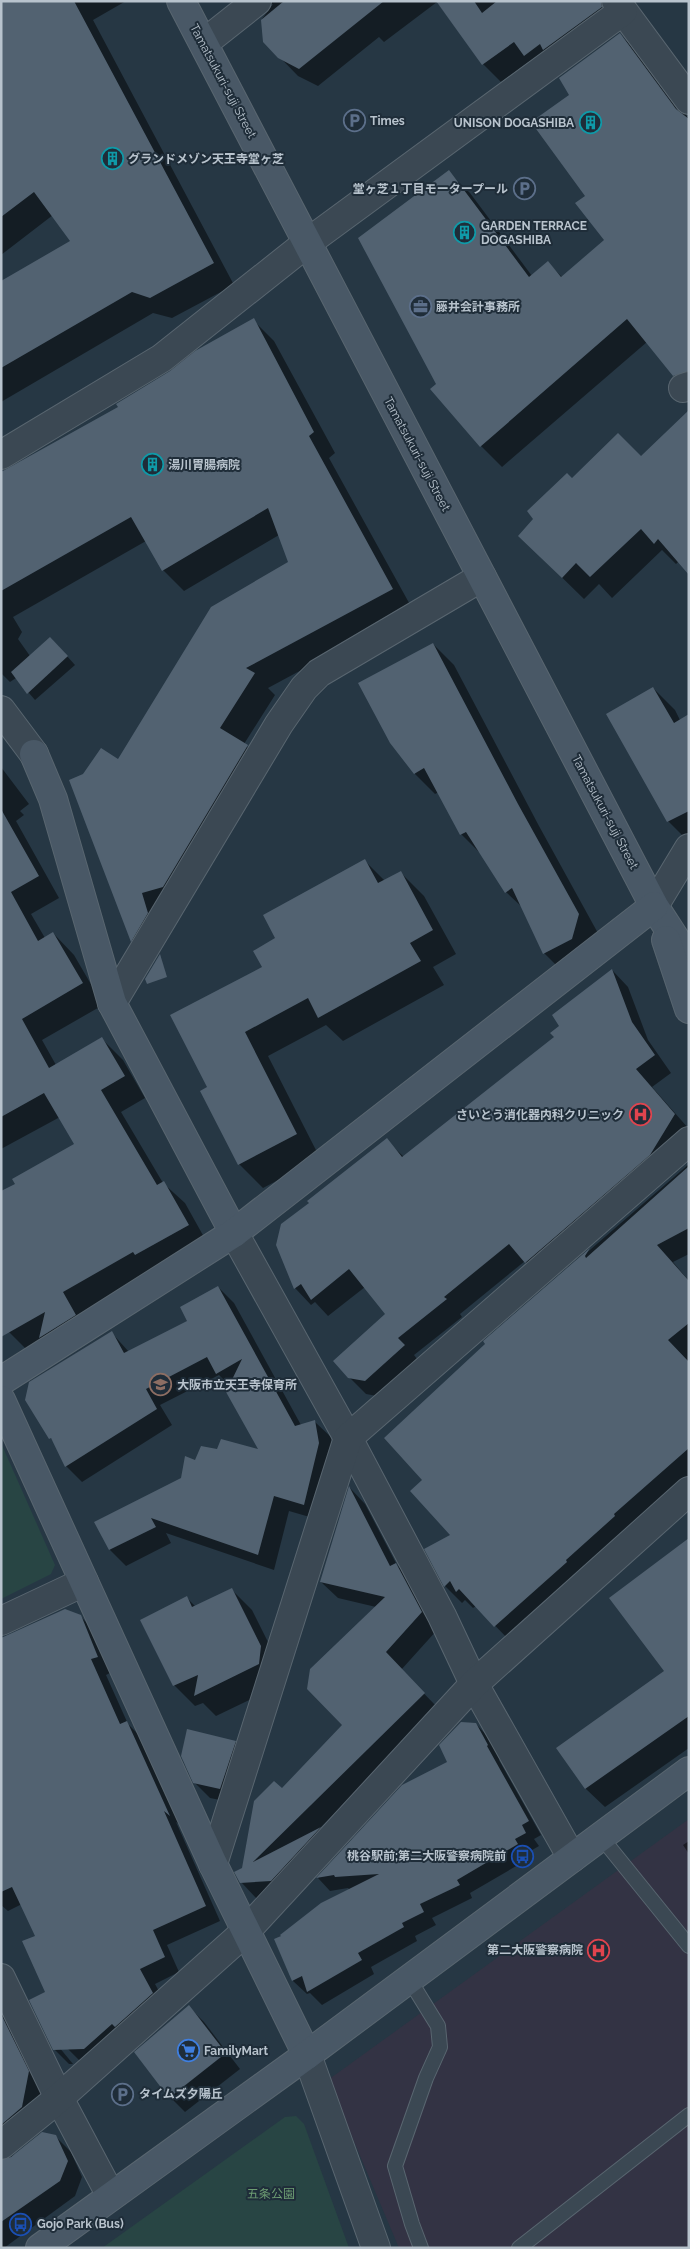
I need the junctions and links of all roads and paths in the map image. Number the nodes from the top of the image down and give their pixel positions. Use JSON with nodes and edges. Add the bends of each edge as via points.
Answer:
{"nodes":[{"id":1,"x":181,"y":1,"type":"edge"},
{"id":2,"x":257,"y":1,"type":"edge"},
{"id":3,"x":619,"y":6,"type":"edge"},
{"id":4,"x":204,"y":43,"type":"junction"},
{"id":5,"x":689,"y":100,"type":"edge"},
{"id":6,"x":307,"y":243,"type":"junction"},
{"id":7,"x":1,"y":455,"type":"edge"},
{"id":8,"x":482,"y":577,"type":"junction"},
{"id":9,"x":1,"y":710,"type":"edge"},
{"id":10,"x":689,"y":848,"type":"edge"},
{"id":11,"x":654,"y":906,"type":"junction"},
{"id":12,"x":689,"y":960,"type":"edge"},
{"id":13,"x":112,"y":1003,"type":"junction"},
{"id":14,"x":689,"y":1009,"type":"edge"},
{"id":15,"x":689,"y":1140,"type":"edge"},
{"id":16,"x":234,"y":1234,"type":"junction"},
{"id":17,"x":1,"y":1380,"type":"edge"},
{"id":18,"x":1,"y":1400,"type":"edge"},
{"id":19,"x":348,"y":1438,"type":"junction"},
{"id":20,"x":689,"y":1491,"type":"edge"},
{"id":21,"x":84,"y":1582,"type":"junction"},
{"id":22,"x":1,"y":1621,"type":"edge"},
{"id":23,"x":474,"y":1684,"type":"junction"},
{"id":24,"x":689,"y":1771,"type":"edge"},
{"id":25,"x":601,"y":1837,"type":"junction"},
{"id":26,"x":572,"y":1858,"type":"junction"},
{"id":27,"x":213,"y":1864,"type":"junction"},
{"id":28,"x":245,"y":1932,"type":"junction"},
{"id":29,"x":689,"y":1946,"type":"edge"},
{"id":30,"x":1,"y":1978,"type":"edge"},
{"id":31,"x":409,"y":1978,"type":"junction"},
{"id":32,"x":307,"y":2055,"type":"junction"},
{"id":33,"x":59,"y":2098,"type":"junction"},
{"id":34,"x":689,"y":2115,"type":"edge"},
{"id":35,"x":1,"y":2145,"type":"edge"},
{"id":36,"x":111,"y":2196,"type":"junction"},
{"id":37,"x":40,"y":2248,"type":"edge"},
{"id":38,"x":376,"y":2248,"type":"edge"},
{"id":39,"x":421,"y":2248,"type":"edge"},
{"id":40,"x":519,"y":2248,"type":"edge"}],
"edges":[{"from":1,"to":4,"type":"street","name":"Tamatsukuri-suji Street"},
{"from":2,"to":4,"type":"street"},
{"from":3,"to":5,"type":"street"},
{"from":3,"to":6,"type":"street"},
{"from":4,"to":6,"type":"street","name":"Tamatsukuri-suji Street"},
{"from":6,"to":7,"type":"street","via":[[162,358]]},
{"from":6,"to":8,"type":"street","name":"Tamatsukuri-suji Street"},
{"from":8,"to":11,"type":"street","name":"Tamatsukuri-suji Street"},
{"from":8,"to":13,"type":"street","via":[[319,673],[304,688],[279,724]]},
{"from":9,"to":13,"type":"street","via":[[34,754],[53,799]]},
{"from":10,"to":11,"type":"street"},
{"from":11,"to":12,"type":"street","name":"Tamatsukuri-suji Street"},
{"from":11,"to":14,"type":"street","name":"Tamatsukuri-suji Street"},
{"from":11,"to":16,"type":"street"},
{"from":13,"to":16,"type":"street"},
{"from":15,"to":19,"type":"street"},
{"from":16,"to":17,"type":"street"},
{"from":16,"to":19,"type":"street"},
{"from":18,"to":21,"type":"street"},
{"from":19,"to":23,"type":"street","via":[[442,1616]]},
{"from":19,"to":27,"type":"street"},
{"from":20,"to":23,"type":"street"},
{"from":21,"to":22,"type":"street"},
{"from":21,"to":27,"type":"street"},
{"from":23,"to":26,"type":"street"},
{"from":23,"to":28,"type":"street"},
{"from":24,"to":25,"type":"street"},
{"from":25,"to":26,"type":"street"},
{"from":25,"to":29,"type":"lane"},
{"from":26,"to":31,"type":"street"},
{"from":27,"to":28,"type":"street"},
{"from":28,"to":32,"type":"street"},
{"from":28,"to":33,"type":"street"},
{"from":30,"to":33,"type":"street"},
{"from":31,"to":32,"type":"street"},
{"from":31,"to":39,"type":"lane","via":[[438,2026],[440,2047],[395,2166]]},
{"from":32,"to":36,"type":"street"},
{"from":32,"to":38,"type":"street"},
{"from":33,"to":35,"type":"street"},
{"from":33,"to":36,"type":"street"},
{"from":34,"to":40,"type":"lane"},
{"from":36,"to":37,"type":"street"}]}
